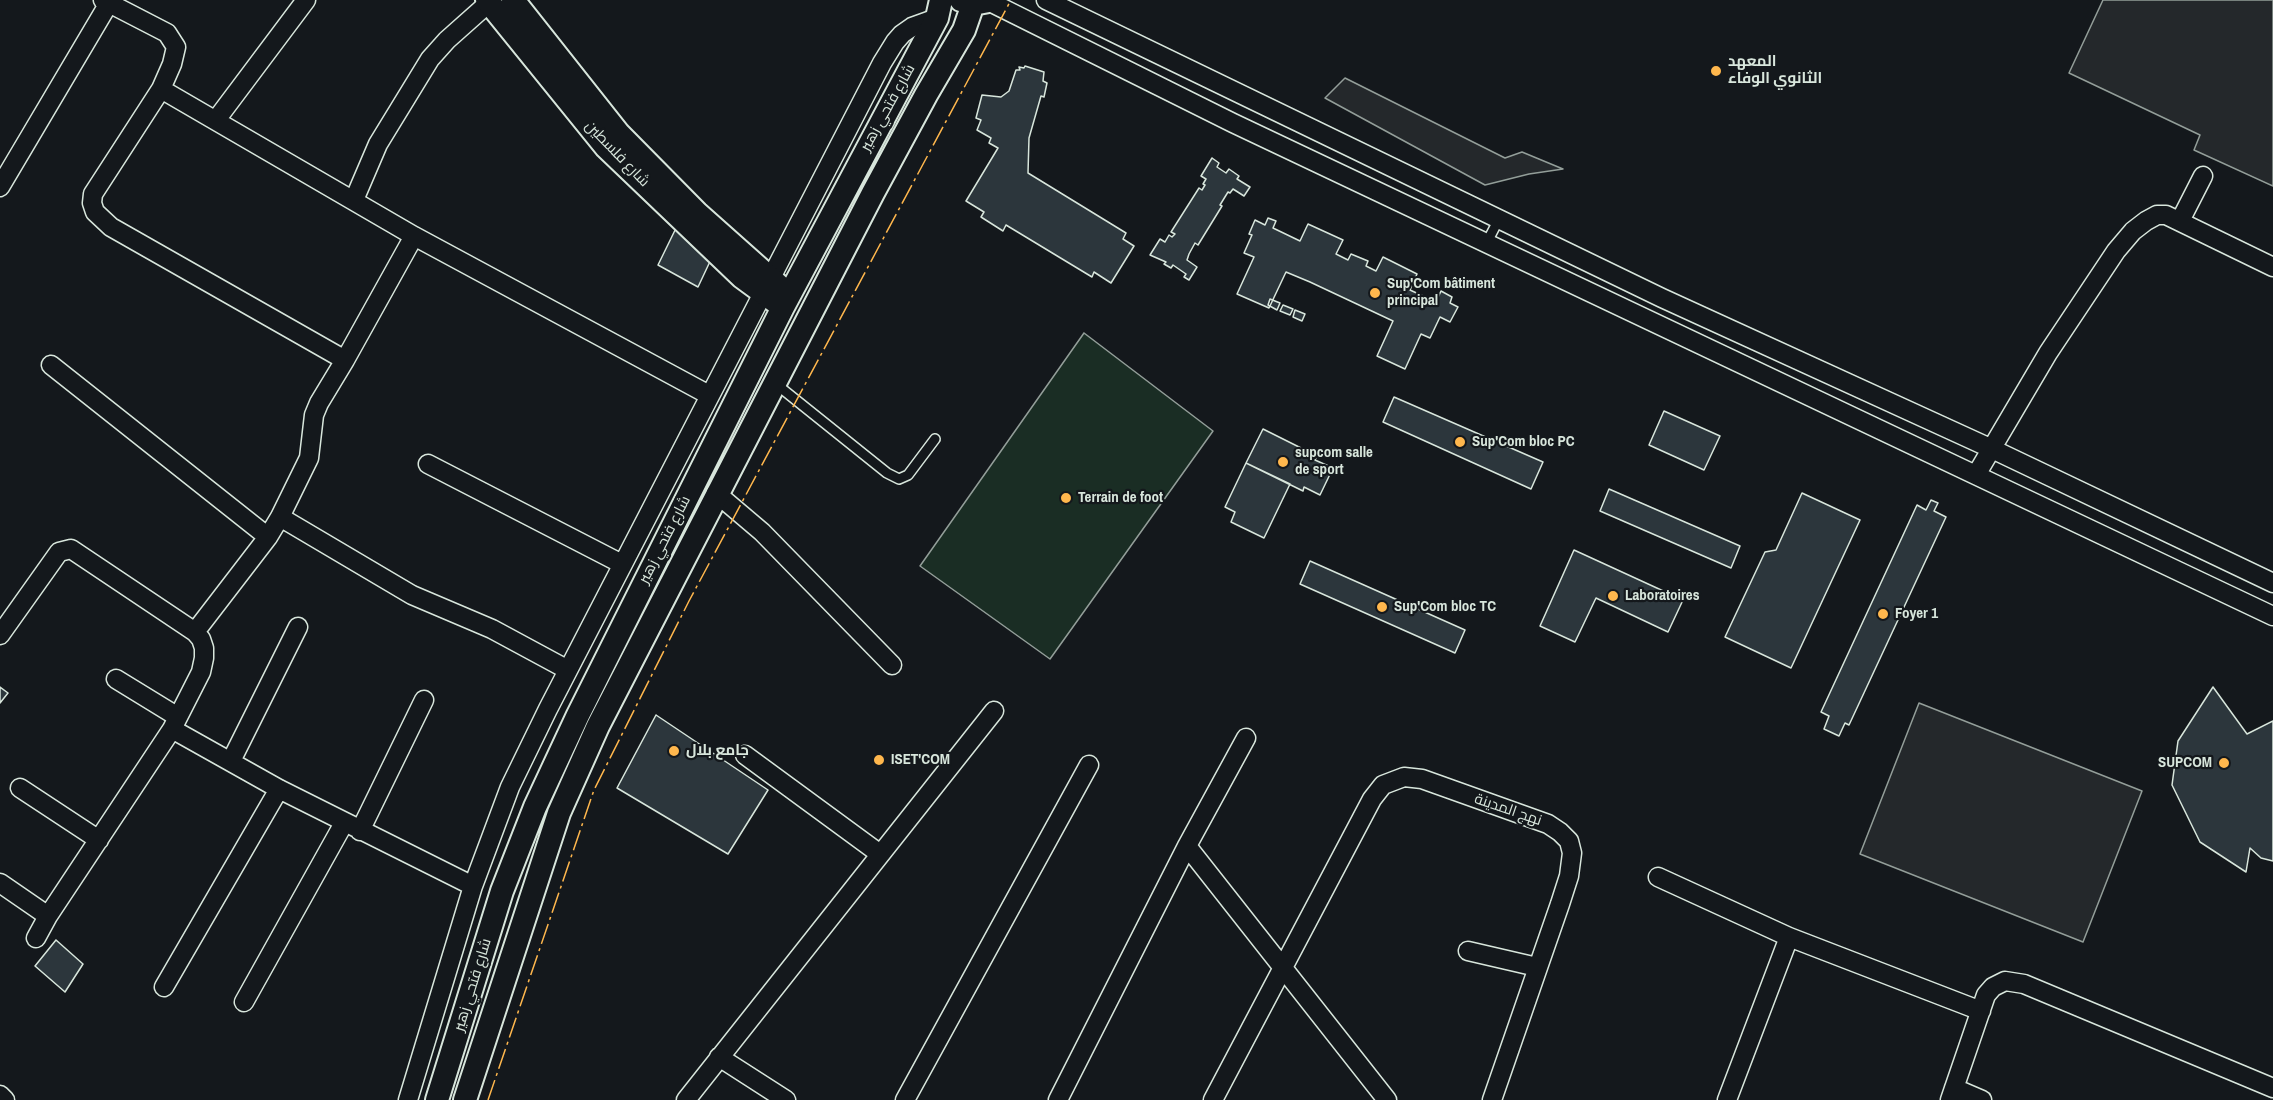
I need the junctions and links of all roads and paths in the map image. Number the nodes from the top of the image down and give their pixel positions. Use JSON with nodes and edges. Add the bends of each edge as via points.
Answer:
{"nodes":[{"id":1,"x":306,"y":0,"type":"edge"},
{"id":2,"x":513,"y":0,"type":"edge"},
{"id":3,"x":1046,"y":0,"type":"edge"},
{"id":4,"x":106,"y":1,"type":"edge"},
{"id":5,"x":489,"y":1,"type":"edge"},
{"id":6,"x":979,"y":1,"type":"edge"},
{"id":7,"x":939,"y":9,"type":"edge"},
{"id":8,"x":161,"y":88,"type":"junction"},
{"id":9,"x":216,"y":120,"type":"junction"},
{"id":10,"x":2203,"y":176,"type":"dead end"},
{"id":11,"x":0,"y":187,"type":"edge"},
{"id":12,"x":354,"y":200,"type":"junction"},
{"id":13,"x":1498,"y":219,"type":"junction"},
{"id":14,"x":2180,"y":221,"type":"junction"},
{"id":15,"x":414,"y":236,"type":"junction"},
{"id":16,"x":1486,"y":244,"type":"junction"},
{"id":17,"x":2273,"y":267,"type":"edge"},
{"id":18,"x":766,"y":286,"type":"junction"},
{"id":19,"x":786,"y":301,"type":"junction"},
{"id":20,"x":345,"y":360,"type":"junction"},
{"id":21,"x":51,"y":365,"type":"dead end"},
{"id":22,"x":774,"y":382,"type":"junction"},
{"id":23,"x":709,"y":395,"type":"junction"},
{"id":24,"x":935,"y":439,"type":"dead end"},
{"id":25,"x":1990,"y":448,"type":"junction"},
{"id":26,"x":428,"y":464,"type":"dead end"},
{"id":27,"x":1976,"y":475,"type":"junction"},
{"id":28,"x":716,"y":494,"type":"junction"},
{"id":29,"x":280,"y":517,"type":"junction"},
{"id":30,"x":268,"y":537,"type":"junction"},
{"id":31,"x":622,"y":564,"type":"junction"},
{"id":32,"x":2273,"y":583,"type":"edge"},
{"id":33,"x":2273,"y":616,"type":"edge"},
{"id":34,"x":298,"y":627,"type":"dead end"},
{"id":35,"x":195,"y":633,"type":"junction"},
{"id":36,"x":0,"y":634,"type":"edge"},
{"id":37,"x":892,"y":665,"type":"dead end"},
{"id":38,"x":568,"y":670,"type":"junction"},
{"id":39,"x":116,"y":679,"type":"dead end"},
{"id":40,"x":424,"y":700,"type":"dead end"},
{"id":41,"x":994,"y":711,"type":"dead end"},
{"id":42,"x":175,"y":723,"type":"junction"},
{"id":43,"x":1246,"y":738,"type":"dead end"},
{"id":44,"x":745,"y":755,"type":"dead end"},
{"id":45,"x":231,"y":761,"type":"junction"},
{"id":46,"x":1089,"y":765,"type":"dead end"},
{"id":47,"x":20,"y":788,"type":"dead end"},
{"id":48,"x":279,"y":789,"type":"junction"},
{"id":49,"x":352,"y":827,"type":"junction"},
{"id":50,"x":99,"y":840,"type":"junction"},
{"id":51,"x":1187,"y":846,"type":"junction"},
{"id":52,"x":880,"y":854,"type":"junction"},
{"id":53,"x":1658,"y":877,"type":"dead end"},
{"id":54,"x":0,"y":883,"type":"edge"},
{"id":55,"x":473,"y":886,"type":"junction"},
{"id":56,"x":48,"y":915,"type":"junction"},
{"id":57,"x":1789,"y":937,"type":"junction"},
{"id":58,"x":36,"y":938,"type":"dead end"},
{"id":59,"x":1468,"y":951,"type":"dead end"},
{"id":60,"x":1537,"y":967,"type":"junction"},
{"id":61,"x":1282,"y":968,"type":"junction"},
{"id":62,"x":164,"y":987,"type":"dead end"},
{"id":63,"x":244,"y":1002,"type":"dead end"},
{"id":64,"x":1981,"y":1011,"type":"junction"},
{"id":65,"x":719,"y":1057,"type":"junction"},
{"id":66,"x":2273,"y":1088,"type":"edge"},
{"id":67,"x":1952,"y":1094,"type":"edge"},
{"id":68,"x":408,"y":1100,"type":"edge"},
{"id":69,"x":437,"y":1100,"type":"edge"},
{"id":70,"x":465,"y":1100,"type":"edge"},
{"id":71,"x":686,"y":1100,"type":"edge"},
{"id":72,"x":786,"y":1100,"type":"edge"},
{"id":73,"x":905,"y":1100,"type":"edge"},
{"id":74,"x":1058,"y":1100,"type":"edge"},
{"id":75,"x":1213,"y":1100,"type":"edge"},
{"id":76,"x":1387,"y":1100,"type":"edge"},
{"id":77,"x":1492,"y":1100,"type":"edge"},
{"id":78,"x":1727,"y":1100,"type":"edge"},
{"id":79,"x":1982,"y":1100,"type":"edge"}],
"edges":[{"from":1,"to":9,"type":"street"},
{"from":2,"to":18,"type":"street","name":"شارع فلسطين","via":[[619,134]]},
{"from":3,"to":13,"type":"street"},
{"from":4,"to":8,"type":"street","via":[[167,33],[174,41],[175,56]]},
{"from":4,"to":11,"type":"street"},
{"from":5,"to":12,"type":"street","via":[[430,59],[378,144]]},
{"from":5,"to":18,"type":"street","name":"شارع فلسطين","via":[[606,147],[742,277]]},
{"from":6,"to":16,"type":"street"},
{"from":6,"to":22,"type":"street","name":"شارع فتحي زهير"},
{"from":7,"to":18,"type":"street","via":[[895,42]]},
{"from":7,"to":19,"type":"street","name":"شارع فتحي زهير"},
{"from":8,"to":9,"type":"street"},
{"from":8,"to":20,"type":"street","via":[[93,194],[95,212],[111,227]]},
{"from":9,"to":12,"type":"street"},
{"from":10,"to":14,"type":"street"},
{"from":12,"to":15,"type":"street"},
{"from":13,"to":16,"type":"lane"},
{"from":13,"to":25,"type":"street"},
{"from":14,"to":17,"type":"street"},
{"from":14,"to":25,"type":"street","via":[[2157,215],[2133,231],[2116,251]]},
{"from":15,"to":20,"type":"street"},
{"from":15,"to":23,"type":"street"},
{"from":16,"to":27,"type":"street"},
{"from":18,"to":19,"type":"street"},
{"from":18,"to":23,"type":"street"},
{"from":19,"to":69,"type":"street","name":"شارع فتحي زهير","via":[[535,807],[502,891]]},
{"from":20,"to":29,"type":"street","via":[[319,403],[309,458]]},
{"from":21,"to":30,"type":"street"},
{"from":22,"to":24,"type":"lane","via":[[887,473],[899,478],[908,475]]},
{"from":22,"to":28,"type":"street","name":"شارع فتحي زهير"},
{"from":23,"to":31,"type":"street"},
{"from":25,"to":27,"type":"street"},
{"from":25,"to":32,"type":"street"},
{"from":26,"to":31,"type":"street"},
{"from":27,"to":33,"type":"street"},
{"from":28,"to":37,"type":"street","via":[[762,531]]},
{"from":28,"to":70,"type":"street","name":"شارع فتحي زهير","via":[[598,726],[559,813]]},
{"from":29,"to":30,"type":"street"},
{"from":29,"to":38,"type":"street","via":[[412,595],[492,629]]},
{"from":30,"to":35,"type":"street"},
{"from":31,"to":38,"type":"street"},
{"from":34,"to":45,"type":"street"},
{"from":35,"to":36,"type":"street","via":[[79,554],[65,549]]},
{"from":35,"to":42,"type":"street","via":[[201,639],[204,658],[201,672]]},
{"from":38,"to":55,"type":"street","via":[[510,787]]},
{"from":39,"to":42,"type":"street"},
{"from":40,"to":49,"type":"street"},
{"from":41,"to":52,"type":"street"},
{"from":42,"to":45,"type":"street"},
{"from":42,"to":50,"type":"street"},
{"from":43,"to":51,"type":"street"},
{"from":44,"to":52,"type":"street"},
{"from":45,"to":48,"type":"street"},
{"from":46,"to":73,"type":"street"},
{"from":47,"to":50,"type":"street"},
{"from":48,"to":49,"type":"street"},
{"from":48,"to":62,"type":"street"},
{"from":49,"to":55,"type":"street"},
{"from":49,"to":63,"type":"street"},
{"from":50,"to":56,"type":"street"},
{"from":51,"to":61,"type":"street"},
{"from":51,"to":74,"type":"street"},
{"from":52,"to":65,"type":"street"},
{"from":53,"to":57,"type":"street"},
{"from":54,"to":56,"type":"street"},
{"from":55,"to":68,"type":"street"},
{"from":56,"to":58,"type":"street"},
{"from":57,"to":64,"type":"street"},
{"from":57,"to":78,"type":"street"},
{"from":59,"to":60,"type":"street"},
{"from":60,"to":61,"type":"street","name":"نهج المدينة","via":[[1569,876],[1569,841],[1548,824],[1422,779],[1404,777],[1383,785],[1371,799]]},
{"from":60,"to":77,"type":"street","name":"نهج المدينة"},
{"from":61,"to":75,"type":"street"},
{"from":61,"to":76,"type":"street"},
{"from":64,"to":66,"type":"street","via":[[1989,990],[2004,981],[2024,984]]},
{"from":64,"to":67,"type":"street"},
{"from":65,"to":71,"type":"street"},
{"from":65,"to":72,"type":"street"},
{"from":67,"to":79,"type":"street"}]}
